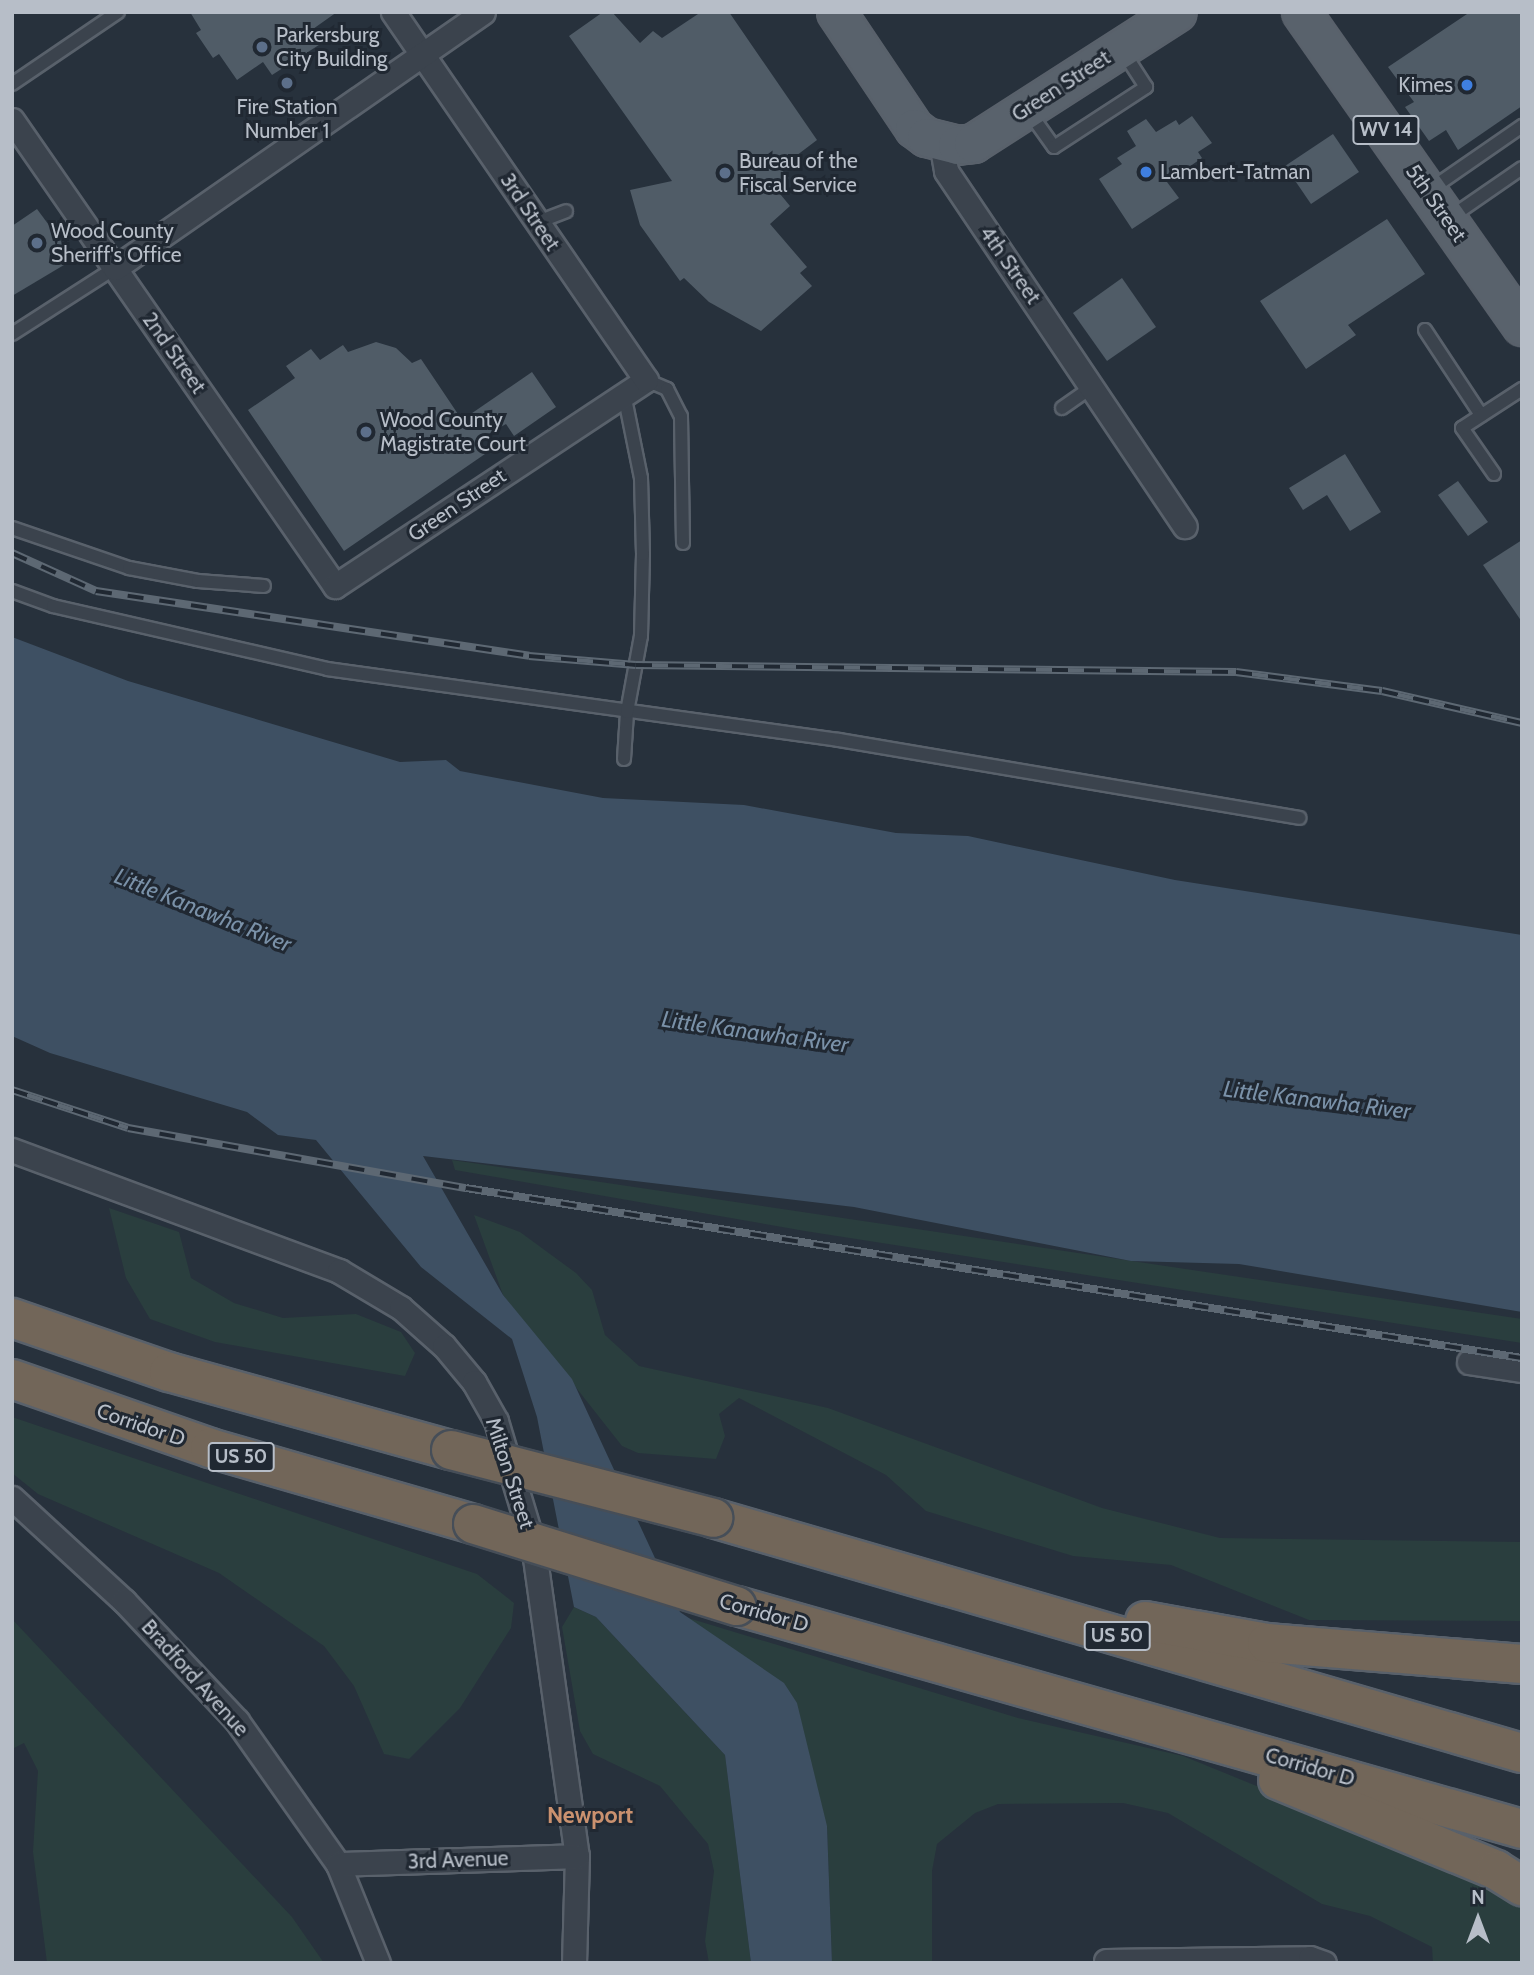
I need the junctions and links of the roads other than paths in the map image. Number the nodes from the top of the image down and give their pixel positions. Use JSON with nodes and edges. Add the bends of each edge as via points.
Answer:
{"nodes":[{"id":1,"x":118,"y":12,"type":"edge"},
{"id":2,"x":393,"y":12,"type":"edge"},
{"id":3,"x":483,"y":12,"type":"edge"},
{"id":4,"x":836,"y":12,"type":"edge"},
{"id":5,"x":1177,"y":12,"type":"edge"},
{"id":6,"x":1301,"y":12,"type":"edge"},
{"id":7,"x":1121,"y":48,"type":"junction"},
{"id":8,"x":422,"y":54,"type":"junction"},
{"id":9,"x":12,"y":84,"type":"edge"},
{"id":10,"x":1026,"y":108,"type":"junction"},
{"id":11,"x":12,"y":120,"type":"edge"},
{"id":12,"x":1522,"y":126,"type":"edge"},
{"id":13,"x":941,"y":142,"type":"junction"},
{"id":14,"x":1522,"y":168,"type":"edge"},
{"id":15,"x":1438,"y":205,"type":"junction"},
{"id":16,"x":566,"y":211,"type":"dead end"},
{"id":17,"x":538,"y":222,"type":"junction"},
{"id":18,"x":115,"y":268,"type":"junction"},
{"id":19,"x":1522,"y":326,"type":"edge"},
{"id":20,"x":1425,"y":330,"type":"dead end"},
{"id":21,"x":12,"y":334,"type":"edge"},
{"id":22,"x":646,"y":380,"type":"junction"},
{"id":23,"x":1094,"y":386,"type":"junction"},
{"id":24,"x":1522,"y":389,"type":"edge"},
{"id":25,"x":619,"y":397,"type":"junction"},
{"id":26,"x":1062,"y":408,"type":"dead end"},
{"id":27,"x":1481,"y":415,"type":"junction"},
{"id":28,"x":1494,"y":474,"type":"dead end"},
{"id":29,"x":1185,"y":526,"type":"dead end"},
{"id":30,"x":12,"y":528,"type":"edge"},
{"id":31,"x":683,"y":543,"type":"dead end"},
{"id":32,"x":264,"y":586,"type":"dead end"},
{"id":33,"x":335,"y":586,"type":"joint"},
{"id":34,"x":12,"y":591,"type":"edge"},
{"id":35,"x":626,"y":712,"type":"junction"},
{"id":36,"x":624,"y":759,"type":"dead end"},
{"id":37,"x":1299,"y":818,"type":"dead end"},
{"id":38,"x":12,"y":1150,"type":"edge"},
{"id":39,"x":12,"y":1318,"type":"edge"},
{"id":40,"x":1469,"y":1362,"type":"dead end"},
{"id":41,"x":1522,"y":1370,"type":"edge"},
{"id":42,"x":12,"y":1380,"type":"edge"},
{"id":43,"x":12,"y":1498,"type":"edge"},
{"id":44,"x":926,"y":1581,"type":"junction"},
{"id":45,"x":1522,"y":1664,"type":"edge"},
{"id":46,"x":1099,"y":1705,"type":"junction"},
{"id":47,"x":1522,"y":1753,"type":"edge"},
{"id":48,"x":1522,"y":1829,"type":"edge"},
{"id":49,"x":578,"y":1856,"type":"junction"},
{"id":50,"x":338,"y":1864,"type":"junction"},
{"id":51,"x":1522,"y":1886,"type":"edge"},
{"id":52,"x":1106,"y":1961,"type":"edge"},
{"id":53,"x":378,"y":1963,"type":"edge"},
{"id":54,"x":574,"y":1963,"type":"edge"},
{"id":55,"x":1324,"y":1963,"type":"edge"}],
"edges":[{"from":1,"to":9,"type":"lane"},
{"from":2,"to":8,"type":"street","name":"3rd Street"},
{"from":3,"to":8,"type":"street"},
{"from":4,"to":13,"type":"main road","via":[[914,128]]},
{"from":5,"to":7,"type":"main road","name":"Green Street"},
{"from":6,"to":15,"type":"main road","name":"5th Street","number":"WV 14"},
{"from":7,"to":10,"type":"main road","name":"Green Street"},
{"from":7,"to":10,"type":"lane","via":[[1146,87],[1054,148]]},
{"from":8,"to":17,"type":"street","name":"3rd Street"},
{"from":8,"to":18,"type":"street"},
{"from":10,"to":13,"type":"main road","name":"Green Street","via":[[973,143]]},
{"from":11,"to":18,"type":"street","name":"2nd Street"},
{"from":12,"to":15,"type":"lane"},
{"from":13,"to":23,"type":"street","name":"4th Street","via":[[946,171]]},
{"from":14,"to":15,"type":"lane"},
{"from":15,"to":19,"type":"main road","name":"5th Street","number":"WV 14"},
{"from":16,"to":17,"type":"lane"},
{"from":17,"to":22,"type":"street","name":"3rd Street"},
{"from":18,"to":21,"type":"lane"},
{"from":18,"to":33,"type":"street","name":"2nd Street"},
{"from":20,"to":27,"type":"lane"},
{"from":22,"to":25,"type":"street"},
{"from":22,"to":31,"type":"lane","via":[[667,389],[681,416]]},
{"from":23,"to":26,"type":"lane"},
{"from":23,"to":29,"type":"street","name":"4th Street"},
{"from":24,"to":27,"type":"lane"},
{"from":25,"to":33,"type":"street","name":"Green Street"},
{"from":25,"to":35,"type":"lane","via":[[641,478],[643,554],[640,636]]},
{"from":27,"to":28,"type":"lane","via":[[1462,429]]},
{"from":30,"to":32,"type":"lane","via":[[130,568]]},
{"from":34,"to":35,"type":"lane","via":[[53,606],[302,664]]},
{"from":35,"to":36,"type":"lane"},
{"from":35,"to":37,"type":"lane","via":[[839,740]]},
{"from":38,"to":49,"type":"street","name":"Milton Street","via":[[339,1271],[401,1308],[444,1346],[474,1382],[496,1421],[533,1544]]},
{"from":39,"to":44,"type":"highway","number":"US 50","bridge":true,"via":[[169,1373],[713,1518]]},
{"from":40,"to":41,"type":"street"},
{"from":42,"to":46,"type":"highway","name":"Corridor D","number":"US 50","bridge":true,"via":[[210,1448],[737,1606]]},
{"from":43,"to":50,"type":"street","name":"Bradford Avenue","via":[[124,1601],[237,1721]]},
{"from":44,"to":45,"type":"highway","via":[[1267,1643]]},
{"from":44,"to":47,"type":"highway","number":"US 50"},
{"from":46,"to":48,"type":"highway","name":"Corridor D","number":"US 50"},
{"from":46,"to":51,"type":"highway","via":[[1496,1870]]},
{"from":49,"to":50,"type":"street","name":"3rd Avenue"},
{"from":49,"to":54,"type":"street","name":"Milton Street"},
{"from":50,"to":53,"type":"street","name":"Bradford Avenue"},
{"from":52,"to":55,"type":"street","via":[[1310,1958]]}]}
